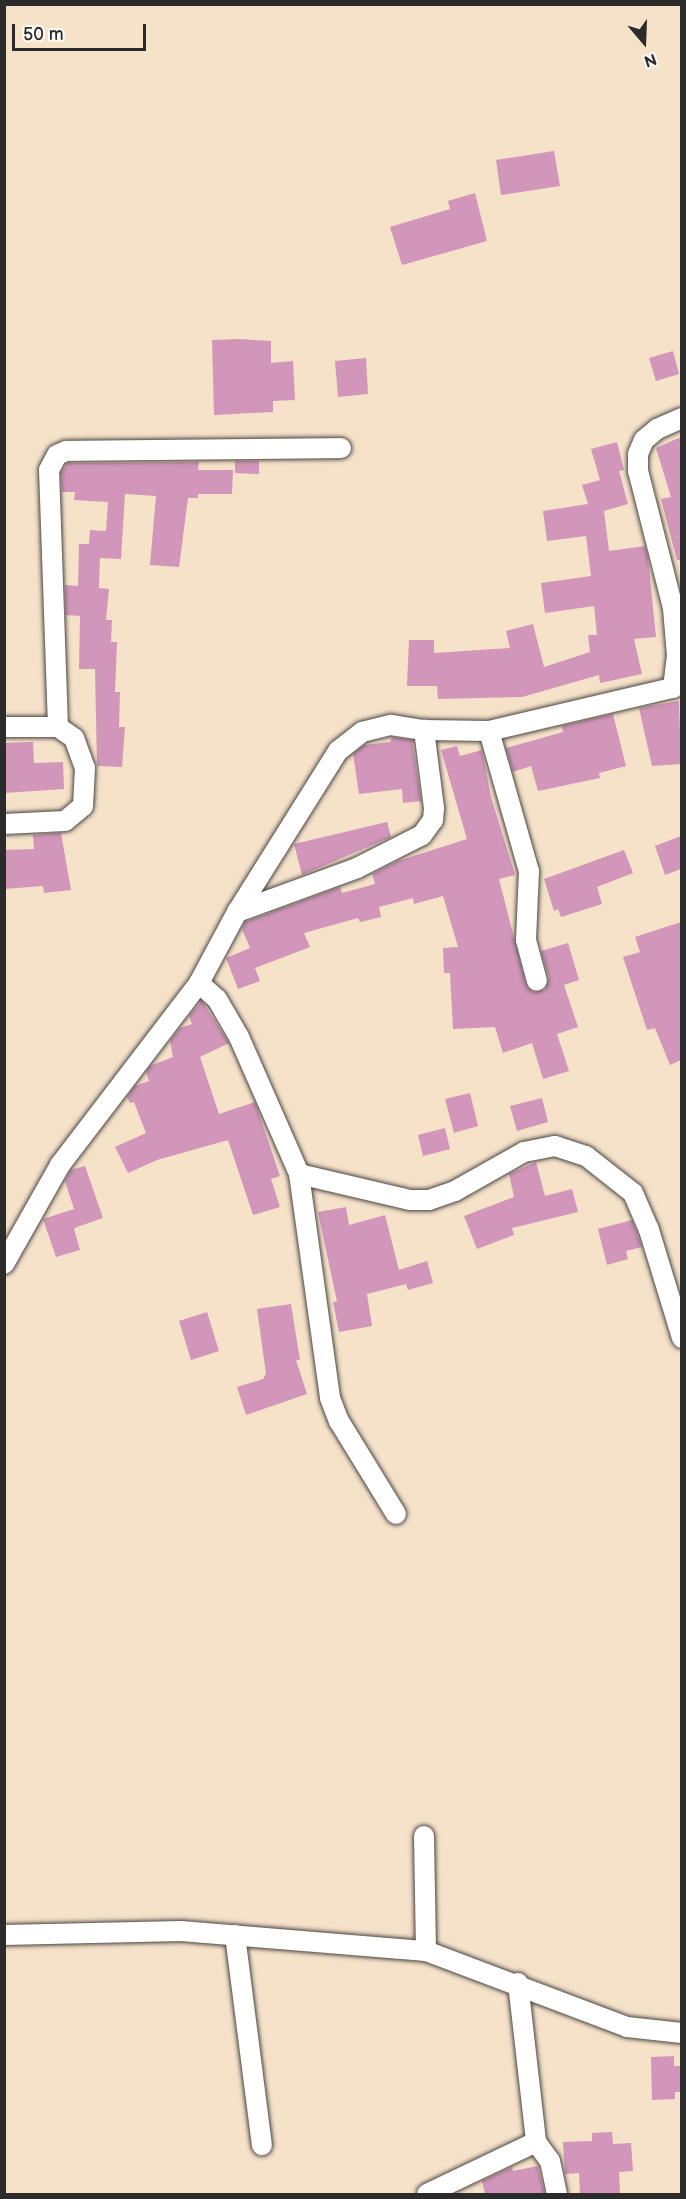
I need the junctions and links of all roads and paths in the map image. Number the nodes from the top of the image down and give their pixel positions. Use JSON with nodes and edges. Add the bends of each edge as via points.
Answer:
{"nodes":[{"id":1,"x":681,"y":418,"type":"edge"},
{"id":2,"x":341,"y":448,"type":"dead end"},
{"id":3,"x":677,"y":690,"type":"edge"},
{"id":4,"x":4,"y":727,"type":"edge"},
{"id":5,"x":58,"y":727,"type":"junction"},
{"id":6,"x":424,"y":730,"type":"junction"},
{"id":7,"x":489,"y":731,"type":"junction"},
{"id":8,"x":4,"y":824,"type":"edge"},
{"id":9,"x":237,"y":912,"type":"junction"},
{"id":10,"x":537,"y":981,"type":"dead end"},
{"id":11,"x":199,"y":983,"type":"junction"},
{"id":12,"x":299,"y":1174,"type":"junction"},
{"id":13,"x":4,"y":1264,"type":"edge"},
{"id":14,"x":677,"y":1309,"type":"edge"},
{"id":15,"x":681,"y":1338,"type":"edge"},
{"id":16,"x":396,"y":1514,"type":"dead end"},
{"id":17,"x":424,"y":1836,"type":"dead end"},
{"id":18,"x":4,"y":1935,"type":"edge"},
{"id":19,"x":235,"y":1935,"type":"junction"},
{"id":20,"x":426,"y":1951,"type":"junction"},
{"id":21,"x":518,"y":1983,"type":"junction"},
{"id":22,"x":681,"y":2033,"type":"edge"},
{"id":23,"x":536,"y":2142,"type":"junction"},
{"id":24,"x":262,"y":2145,"type":"dead end"},
{"id":25,"x":427,"y":2194,"type":"edge"},
{"id":26,"x":557,"y":2194,"type":"edge"}],
"edges":[{"from":1,"to":3,"type":"street","via":[[657,429],[644,440],[638,454],[638,471],[673,608]]},
{"from":2,"to":5,"type":"street","via":[[66,451],[57,455],[49,470]]},
{"from":3,"to":7,"type":"street"},
{"from":4,"to":5,"type":"street"},
{"from":5,"to":8,"type":"street","via":[[74,738],[85,768],[83,806],[65,821]]},
{"from":6,"to":7,"type":"street"},
{"from":6,"to":9,"type":"street","via":[[391,725],[362,732],[338,751]]},
{"from":6,"to":9,"type":"street","via":[[434,808],[433,820],[422,835],[357,868]]},
{"from":7,"to":10,"type":"street","via":[[529,871],[525,940]]},
{"from":9,"to":11,"type":"street"},
{"from":11,"to":12,"type":"street","via":[[217,999],[239,1037]]},
{"from":11,"to":13,"type":"street","via":[[60,1165]]},
{"from":12,"to":14,"type":"street","via":[[410,1200],[429,1200],[455,1191],[524,1152],[555,1146],[586,1156],[633,1192]]},
{"from":12,"to":16,"type":"street","via":[[330,1398],[339,1421]]},
{"from":14,"to":15,"type":"street"},
{"from":17,"to":20,"type":"street"},
{"from":18,"to":19,"type":"street","via":[[181,1931]]},
{"from":19,"to":20,"type":"street"},
{"from":19,"to":24,"type":"street"},
{"from":20,"to":21,"type":"street"},
{"from":21,"to":22,"type":"street","via":[[627,2027]]},
{"from":21,"to":23,"type":"street"},
{"from":23,"to":25,"type":"street"},
{"from":23,"to":26,"type":"street","via":[[550,2161]]}]}
